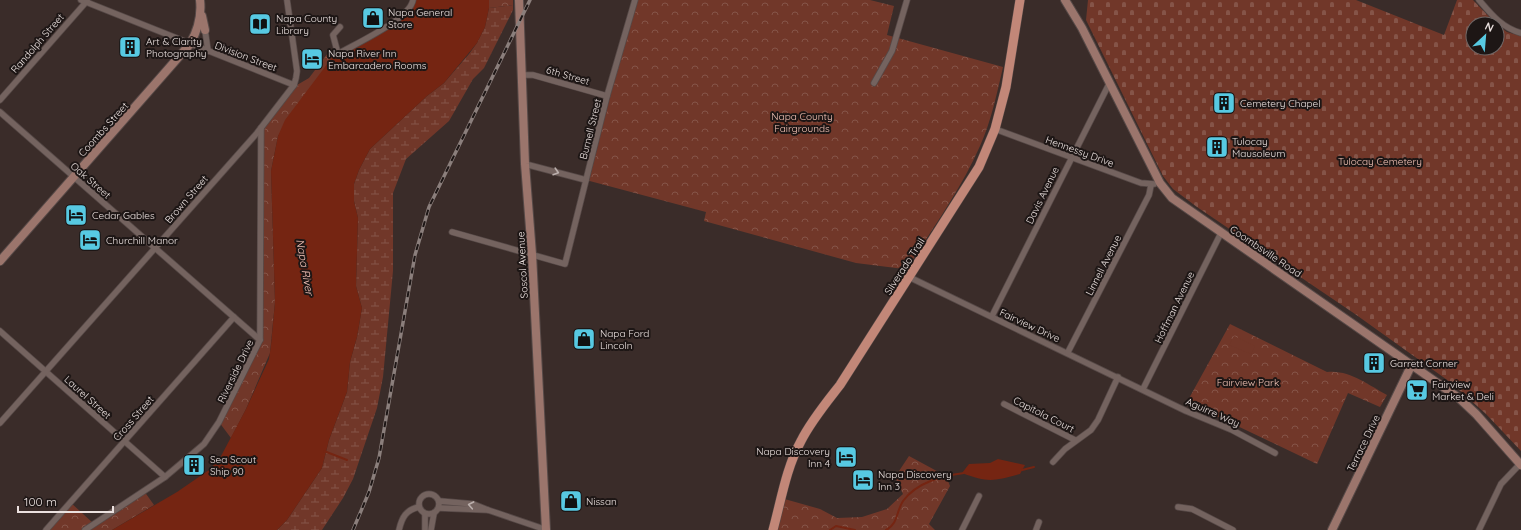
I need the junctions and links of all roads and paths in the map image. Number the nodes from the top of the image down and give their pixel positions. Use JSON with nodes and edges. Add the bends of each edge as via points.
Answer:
{"nodes":[{"id":1,"x":200,"y":0,"type":"edge"},
{"id":2,"x":287,"y":0,"type":"edge"},
{"id":3,"x":414,"y":0,"type":"edge"},
{"id":4,"x":519,"y":0,"type":"edge"},
{"id":5,"x":635,"y":0,"type":"edge"},
{"id":6,"x":907,"y":0,"type":"edge"},
{"id":7,"x":1020,"y":0,"type":"edge"},
{"id":8,"x":1064,"y":0,"type":"edge"},
{"id":9,"x":1479,"y":0,"type":"edge"},
{"id":10,"x":85,"y":1,"type":"edge"},
{"id":11,"x":201,"y":12,"type":"junction"},
{"id":12,"x":340,"y":27,"type":"dead end"},
{"id":13,"x":205,"y":30,"type":"joint"},
{"id":14,"x":1521,"y":33,"type":"edge"},
{"id":15,"x":190,"y":44,"type":"junction"},
{"id":16,"x":208,"y":51,"type":"junction"},
{"id":17,"x":522,"y":74,"type":"junction"},
{"id":18,"x":1110,"y":82,"type":"junction"},
{"id":19,"x":874,"y":83,"type":"dead end"},
{"id":20,"x":294,"y":85,"type":"junction"},
{"id":21,"x":608,"y":96,"type":"junction"},
{"id":22,"x":0,"y":100,"type":"edge"},
{"id":23,"x":0,"y":112,"type":"edge"},
{"id":24,"x":261,"y":128,"type":"junction"},
{"id":25,"x":995,"y":129,"type":"junction"},
{"id":26,"x":1071,"y":156,"type":"junction"},
{"id":27,"x":525,"y":164,"type":"junction"},
{"id":28,"x":74,"y":176,"type":"junction"},
{"id":29,"x":586,"y":180,"type":"junction"},
{"id":30,"x":1160,"y":183,"type":"junction"},
{"id":31,"x":1151,"y":185,"type":"junction"},
{"id":32,"x":452,"y":232,"type":"dead end"},
{"id":33,"x":1221,"y":233,"type":"junction"},
{"id":34,"x":155,"y":248,"type":"junction"},
{"id":35,"x":532,"y":254,"type":"junction"},
{"id":36,"x":0,"y":261,"type":"edge"},
{"id":37,"x":909,"y":277,"type":"junction"},
{"id":38,"x":992,"y":316,"type":"junction"},
{"id":39,"x":234,"y":317,"type":"junction"},
{"id":40,"x":0,"y":331,"type":"edge"},
{"id":41,"x":260,"y":340,"type":"junction"},
{"id":42,"x":1068,"y":352,"type":"junction"},
{"id":43,"x":1412,"y":364,"type":"junction"},
{"id":44,"x":46,"y":372,"type":"junction"},
{"id":45,"x":1118,"y":377,"type":"junction"},
{"id":46,"x":1143,"y":390,"type":"junction"},
{"id":47,"x":1004,"y":404,"type":"dead end"},
{"id":48,"x":0,"y":423,"type":"edge"},
{"id":49,"x":1075,"y":440,"type":"junction"},
{"id":50,"x":125,"y":442,"type":"junction"},
{"id":51,"x":1275,"y":453,"type":"dead end"},
{"id":52,"x":1053,"y":462,"type":"dead end"},
{"id":53,"x":1520,"y":465,"type":"edge"},
{"id":54,"x":165,"y":477,"type":"junction"},
{"id":55,"x":979,"y":496,"type":"dead end"},
{"id":56,"x":439,"y":501,"type":"junction"},
{"id":57,"x":419,"y":507,"type":"junction"},
{"id":58,"x":1178,"y":507,"type":"dead end"},
{"id":59,"x":439,"y":508,"type":"junction"},
{"id":60,"x":488,"y":510,"type":"junction"},
{"id":61,"x":434,"y":513,"type":"junction"},
{"id":62,"x":425,"y":514,"type":"junction"},
{"id":63,"x":1038,"y":522,"type":"dead end"},
{"id":64,"x":46,"y":530,"type":"edge"},
{"id":65,"x":85,"y":530,"type":"edge"},
{"id":66,"x":399,"y":530,"type":"edge"},
{"id":67,"x":425,"y":530,"type":"edge"},
{"id":68,"x":431,"y":530,"type":"edge"},
{"id":69,"x":546,"y":530,"type":"edge"},
{"id":70,"x":773,"y":530,"type":"edge"},
{"id":71,"x":962,"y":530,"type":"edge"},
{"id":72,"x":1036,"y":530,"type":"edge"},
{"id":73,"x":1233,"y":530,"type":"edge"},
{"id":74,"x":1332,"y":530,"type":"edge"},
{"id":75,"x":1479,"y":530,"type":"edge"}],
"edges":[{"from":1,"to":11,"type":"street","name":"Coombs Street"},
{"from":2,"to":20,"type":"street","via":[[297,71]]},
{"from":3,"to":12,"type":"street","via":[[410,9],[401,18],[338,54],[333,35]]},
{"from":4,"to":17,"type":"street","name":"Soscol Avenue"},
{"from":5,"to":21,"type":"street","name":"Burnell Street"},
{"from":6,"to":19,"type":"street","via":[[892,51]]},
{"from":7,"to":25,"type":"main road","name":"Silverado Trail","via":[[1006,87]]},
{"from":8,"to":18,"type":"street","name":"Coombsville Road"},
{"from":9,"to":14,"type":"street","via":[[1498,21]]},
{"from":10,"to":15,"type":"street","name":"Division Street"},
{"from":10,"to":22,"type":"street","name":"Randolph Street"},
{"from":11,"to":13,"type":"street"},
{"from":11,"to":15,"type":"street","name":"Coombs Street","via":[[198,29]]},
{"from":13,"to":16,"type":"street"},
{"from":15,"to":16,"type":"street","name":"Division Street"},
{"from":15,"to":28,"type":"street","name":"Coombs Street"},
{"from":16,"to":20,"type":"street","name":"Division Street"},
{"from":17,"to":21,"type":"street","name":"6th Street"},
{"from":17,"to":27,"type":"street","name":"Soscol Avenue"},
{"from":18,"to":26,"type":"street","name":"Davis Avenue"},
{"from":18,"to":30,"type":"street","name":"Coombsville Road"},
{"from":20,"to":24,"type":"street","name":"Brown Street"},
{"from":21,"to":29,"type":"street","name":"Burnell Street"},
{"from":23,"to":28,"type":"street","name":"Oak Street"},
{"from":24,"to":34,"type":"street","name":"Brown Street"},
{"from":24,"to":41,"type":"street","name":"Riverside Drive"},
{"from":25,"to":26,"type":"street","name":"Hennessy Drive"},
{"from":25,"to":37,"type":"main road","name":"Silverado Trail","via":[[979,167]]},
{"from":26,"to":31,"type":"street","name":"Hennessy Drive"},
{"from":26,"to":38,"type":"street","name":"Davis Avenue"},
{"from":27,"to":29,"type":"street","one_way":true},
{"from":27,"to":35,"type":"street","name":"Soscol Avenue"},
{"from":28,"to":34,"type":"street","name":"Oak Street"},
{"from":28,"to":36,"type":"street","name":"Coombs Street"},
{"from":29,"to":35,"type":"street","name":"Burnell Street","via":[[565,264]]},
{"from":30,"to":31,"type":"street","name":"Hennessy Drive"},
{"from":30,"to":33,"type":"street","name":"Coombsville Road","via":[[1172,198]]},
{"from":31,"to":42,"type":"street","name":"Linnell Avenue","via":[[1149,195]]},
{"from":32,"to":35,"type":"street"},
{"from":33,"to":43,"type":"street","name":"Coombsville Road"},
{"from":33,"to":46,"type":"street","name":"Hoffman Avenue"},
{"from":34,"to":39,"type":"street","name":"Oak Street"},
{"from":34,"to":44,"type":"street","name":"Brown Street"},
{"from":35,"to":69,"type":"street","name":"Soscol Avenue"},
{"from":37,"to":38,"type":"street","name":"Fairview Drive"},
{"from":37,"to":70,"type":"main road","name":"Silverado Trail","via":[[840,386],[824,405],[801,441]]},
{"from":38,"to":42,"type":"street","name":"Fairview Drive"},
{"from":39,"to":41,"type":"street","name":"Oak Street"},
{"from":39,"to":50,"type":"street","name":"Cross Street"},
{"from":40,"to":44,"type":"street","name":"Laurel Street"},
{"from":41,"to":54,"type":"street","name":"Riverside Drive","via":[[212,435]]},
{"from":42,"to":45,"type":"street","name":"Fairview Drive"},
{"from":43,"to":53,"type":"street","name":"Coombsville Road","via":[[1459,398]]},
{"from":43,"to":74,"type":"street","name":"Terrace Drive"},
{"from":44,"to":48,"type":"street","name":"Brown Street"},
{"from":44,"to":50,"type":"street","name":"Laurel Street"},
{"from":45,"to":46,"type":"street","name":"Fairview Drive"},
{"from":45,"to":49,"type":"street","via":[[1098,420],[1091,430]]},
{"from":46,"to":51,"type":"street","name":"Aguirre Way","via":[[1232,430]]},
{"from":47,"to":49,"type":"street","name":"Capitola Court"},
{"from":49,"to":52,"type":"street"},
{"from":50,"to":54,"type":"street","name":"Laurel Street"},
{"from":50,"to":64,"type":"street","name":"Cross Street"},
{"from":53,"to":75,"type":"street","via":[[1502,484]]},
{"from":54,"to":65,"type":"street","name":"Riverside Drive"},
{"from":55,"to":71,"type":"street"},
{"from":56,"to":57,"type":"street","via":[[433,494],[427,494],[421,498]]},
{"from":56,"to":59,"type":"street"},
{"from":60,"to":56,"type":"street","one_way":true,"via":[[473,504]]},
{"from":57,"to":62,"type":"street"},
{"from":57,"to":66,"type":"street","via":[[406,514]]},
{"from":58,"to":73,"type":"street","via":[[1192,509]]},
{"from":59,"to":60,"type":"street"},
{"from":59,"to":61,"type":"street"},
{"from":60,"to":69,"type":"street"},
{"from":61,"to":62,"type":"street"},
{"from":61,"to":68,"type":"street"},
{"from":62,"to":67,"type":"street"},
{"from":63,"to":72,"type":"street"}]}
